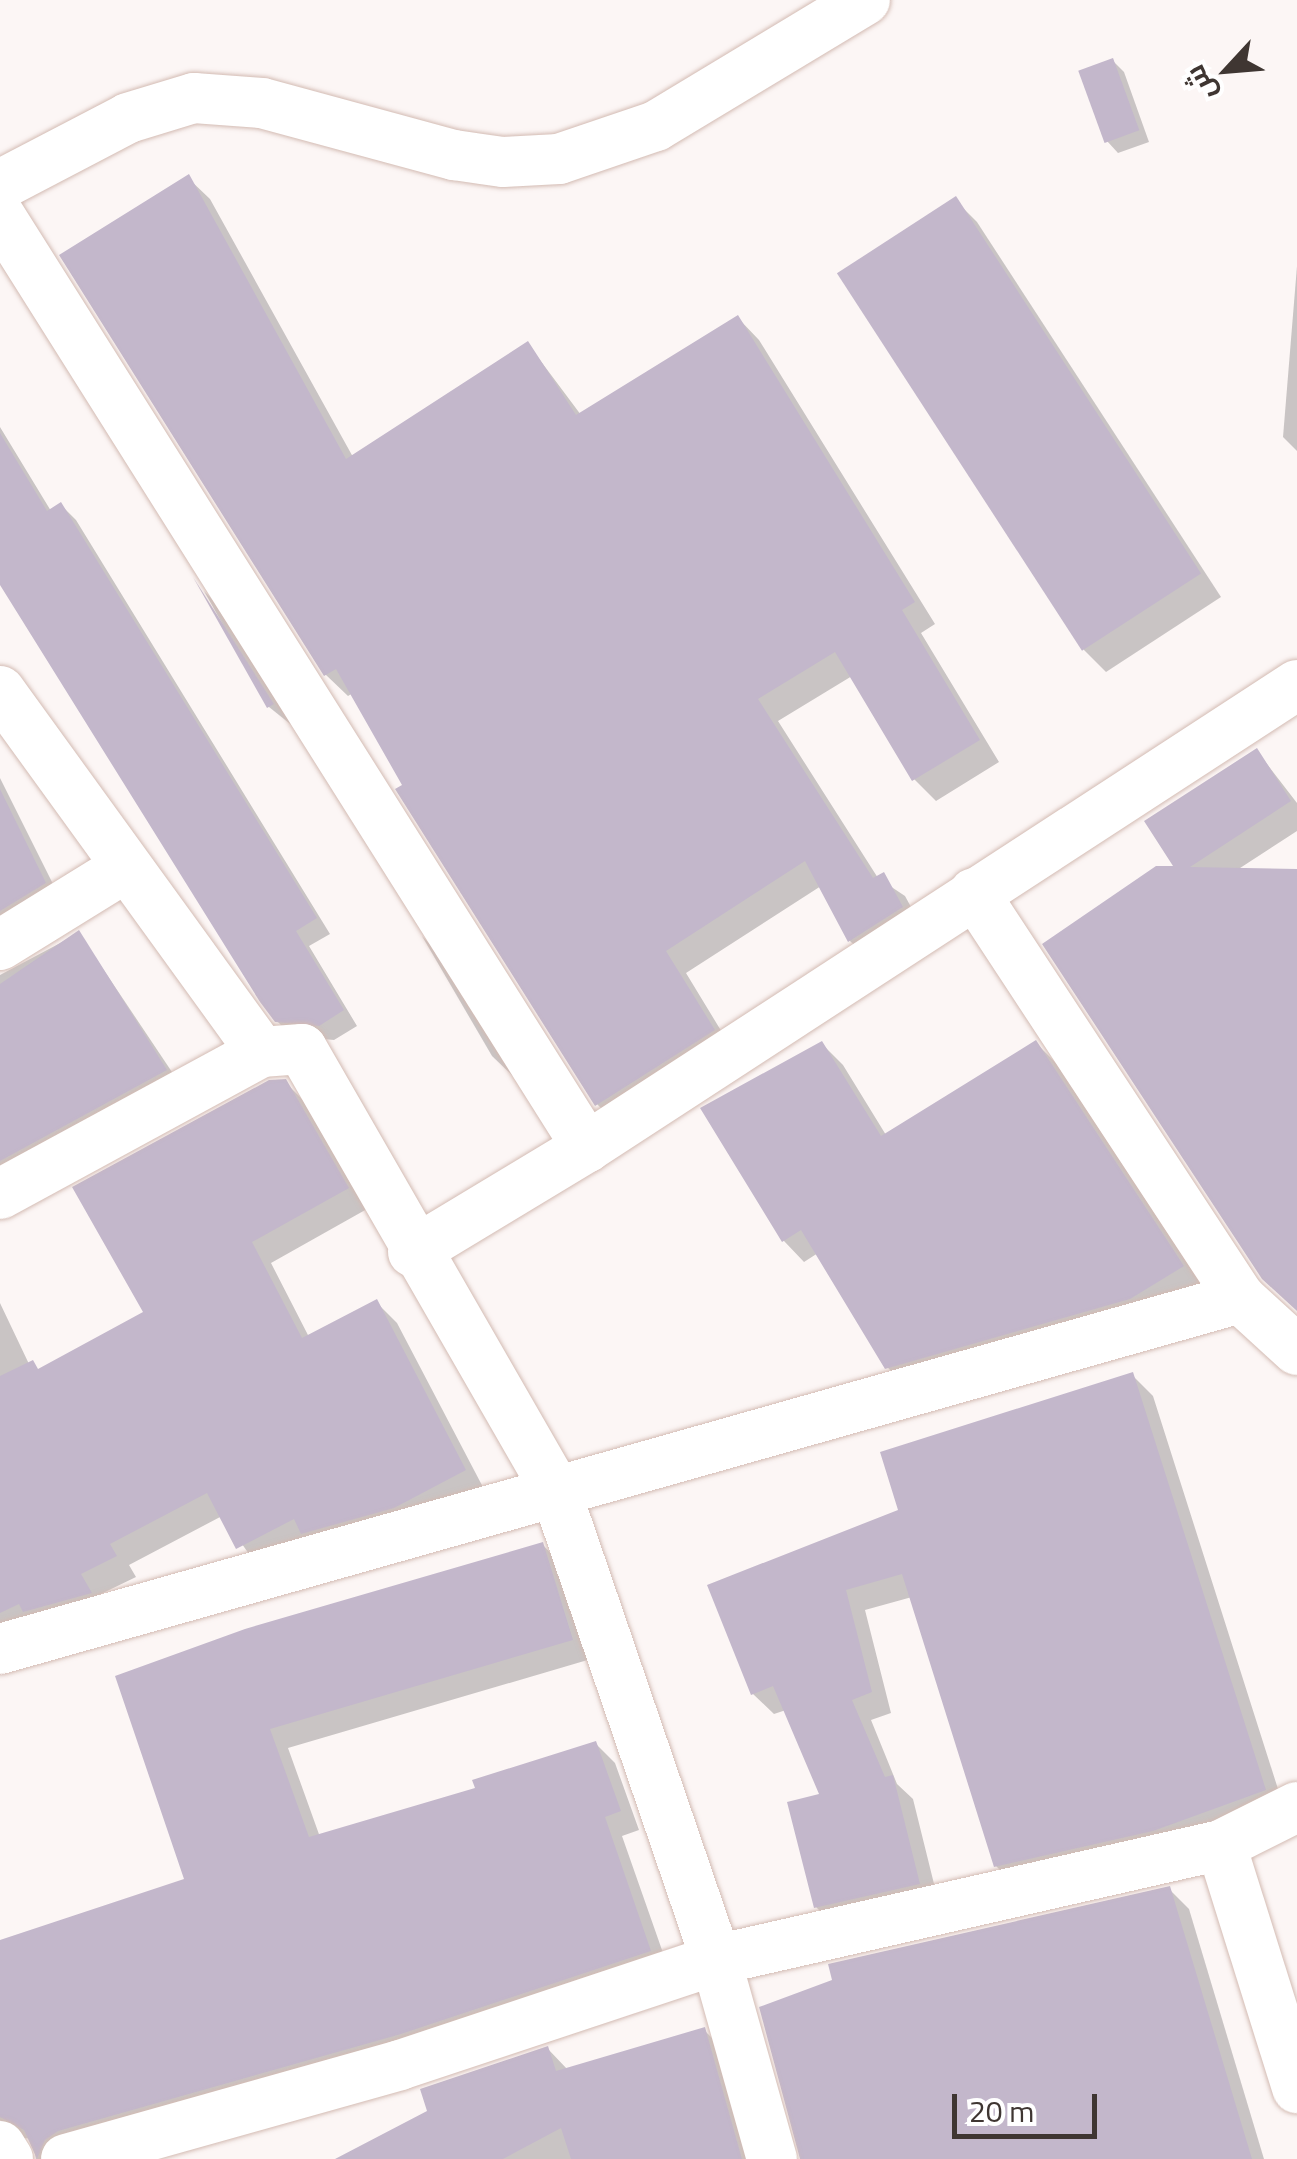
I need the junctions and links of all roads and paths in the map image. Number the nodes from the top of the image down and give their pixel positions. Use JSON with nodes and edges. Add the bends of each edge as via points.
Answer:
{"nodes":[{"id":1,"x":865,"y":0,"type":"edge"},
{"id":2,"x":0,"y":184,"type":"edge"},
{"id":3,"x":0,"y":216,"type":"edge"},
{"id":4,"x":1297,"y":685,"type":"edge"},
{"id":5,"x":1,"y":697,"type":"edge"},
{"id":6,"x":123,"y":868,"type":"junction"},
{"id":7,"x":974,"y":893,"type":"junction"},
{"id":8,"x":0,"y":945,"type":"edge"},
{"id":9,"x":261,"y":1052,"type":"junction"},
{"id":10,"x":587,"y":1147,"type":"junction"},
{"id":11,"x":0,"y":1194,"type":"edge"},
{"id":12,"x":414,"y":1252,"type":"junction"},
{"id":13,"x":1240,"y":1298,"type":"junction"},
{"id":14,"x":1297,"y":1350,"type":"edge"},
{"id":15,"x":555,"y":1489,"type":"junction"},
{"id":16,"x":0,"y":1649,"type":"edge"},
{"id":17,"x":1297,"y":1807,"type":"edge"},
{"id":18,"x":1221,"y":1845,"type":"junction"},
{"id":19,"x":716,"y":1960,"type":"junction"},
{"id":20,"x":1297,"y":2088,"type":"edge"},
{"id":21,"x":0,"y":2146,"type":"edge"},
{"id":22,"x":8,"y":2159,"type":"edge"},
{"id":23,"x":66,"y":2159,"type":"edge"},
{"id":24,"x":772,"y":2159,"type":"edge"}],
"edges":[{"from":1,"to":2,"type":"street","via":[[656,126],[558,160],[454,155],[262,103],[194,98],[128,118]]},
{"from":3,"to":10,"type":"street"},
{"from":4,"to":7,"type":"street"},
{"from":5,"to":6,"type":"street"},
{"from":6,"to":8,"type":"street"},
{"from":6,"to":9,"type":"street"},
{"from":7,"to":10,"type":"street"},
{"from":7,"to":13,"type":"street"},
{"from":9,"to":11,"type":"street"},
{"from":9,"to":12,"type":"street","via":[[302,1049]]},
{"from":10,"to":12,"type":"street"},
{"from":12,"to":15,"type":"street"},
{"from":13,"to":14,"type":"street"},
{"from":13,"to":15,"type":"street"},
{"from":15,"to":16,"type":"street"},
{"from":15,"to":19,"type":"street"},
{"from":17,"to":18,"type":"street"},
{"from":18,"to":19,"type":"street"},
{"from":18,"to":20,"type":"street"},
{"from":19,"to":23,"type":"street","via":[[366,2075]]},
{"from":19,"to":24,"type":"street"},
{"from":21,"to":22,"type":"street"}]}
